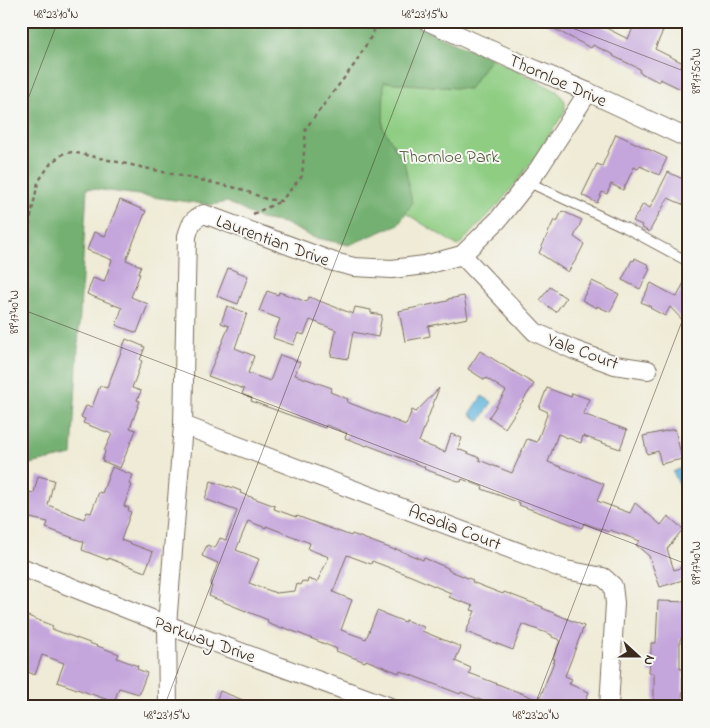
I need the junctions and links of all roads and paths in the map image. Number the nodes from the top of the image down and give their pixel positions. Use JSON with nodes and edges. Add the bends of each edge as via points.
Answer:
{"nodes":[{"id":1,"x":377,"y":21,"type":"edge"},
{"id":2,"x":427,"y":21,"type":"edge"},
{"id":3,"x":588,"y":92,"type":"junction"},
{"id":4,"x":689,"y":139,"type":"edge"},
{"id":5,"x":528,"y":182,"type":"junction"},
{"id":6,"x":281,"y":201,"type":"junction"},
{"id":7,"x":231,"y":224,"type":"junction"},
{"id":8,"x":462,"y":255,"type":"junction"},
{"id":9,"x":689,"y":262,"type":"edge"},
{"id":10,"x":21,"y":264,"type":"edge"},
{"id":11,"x":648,"y":370,"type":"dead end"},
{"id":12,"x":183,"y":425,"type":"junction"},
{"id":13,"x":21,"y":567,"type":"edge"},
{"id":14,"x":167,"y":625,"type":"junction"},
{"id":15,"x":168,"y":707,"type":"edge"},
{"id":16,"x":390,"y":707,"type":"edge"},
{"id":17,"x":610,"y":707,"type":"edge"}],
"edges":[{"from":1,"to":6,"type":"path","via":[[354,65],[306,128],[302,176]]},
{"from":2,"to":3,"type":"street","name":"Thornloe Drive"},
{"from":3,"to":4,"type":"street","name":"Thornloe Drive"},
{"from":3,"to":5,"type":"street","name":"Laurentian Drive"},
{"from":5,"to":8,"type":"street","name":"Laurentian Drive","via":[[498,220]]},
{"from":5,"to":9,"type":"lane"},
{"from":6,"to":7,"type":"path"},
{"from":6,"to":10,"type":"path","via":[[266,199],[241,188],[72,152],[63,154],[51,163],[38,182]]},
{"from":7,"to":8,"type":"street","name":"Laurentian Drive","via":[[354,267],[392,269],[425,265]]},
{"from":7,"to":12,"type":"street","name":"Laurentian Drive","via":[[204,214],[191,223],[187,236]]},
{"from":8,"to":11,"type":"street","name":"Yale Court","via":[[534,332],[615,365]]},
{"from":12,"to":14,"type":"street","name":"Laurentian Drive"},
{"from":12,"to":17,"type":"street","name":"Acadia Court","via":[[566,570],[603,577],[613,586],[615,603]]},
{"from":13,"to":14,"type":"street","name":"Parkway Drive"},
{"from":14,"to":15,"type":"street","name":"Laurentian Drive"},
{"from":14,"to":16,"type":"street","name":"Parkway Drive"}]}
